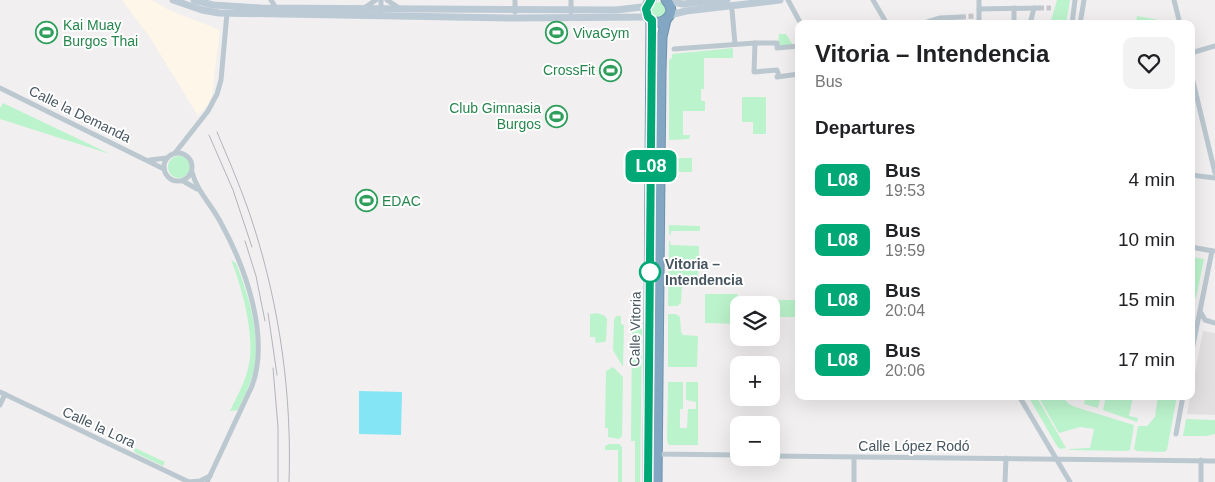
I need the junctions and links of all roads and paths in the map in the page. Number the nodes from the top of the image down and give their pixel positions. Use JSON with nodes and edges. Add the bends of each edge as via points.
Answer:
{"nodes":[{"id":1,"x":173,"y":0,"type":"edge"},
{"id":2,"x":194,"y":0,"type":"edge"},
{"id":3,"x":270,"y":0,"type":"edge"},
{"id":4,"x":376,"y":0,"type":"edge"},
{"id":5,"x":387,"y":0,"type":"edge"},
{"id":6,"x":515,"y":0,"type":"edge"},
{"id":7,"x":571,"y":0,"type":"edge"},
{"id":8,"x":667,"y":0,"type":"edge"},
{"id":9,"x":727,"y":0,"type":"edge"},
{"id":10,"x":780,"y":0,"type":"edge"},
{"id":11,"x":788,"y":0,"type":"edge"},
{"id":12,"x":873,"y":0,"type":"edge"},
{"id":13,"x":979,"y":0,"type":"edge"},
{"id":14,"x":1076,"y":0,"type":"edge"},
{"id":15,"x":1084,"y":0,"type":"edge"},
{"id":16,"x":1174,"y":0,"type":"edge"},
{"id":17,"x":649,"y":2,"type":"edge"},
{"id":18,"x":381,"y":4,"type":"edge"},
{"id":19,"x":214,"y":5,"type":"junction"},
{"id":20,"x":261,"y":5,"type":"junction"},
{"id":21,"x":276,"y":8,"type":"junction"},
{"id":22,"x":339,"y":8,"type":"junction"},
{"id":23,"x":364,"y":8,"type":"junction"},
{"id":24,"x":400,"y":8,"type":"junction"},
{"id":25,"x":1014,"y":8,"type":"junction"},
{"id":26,"x":979,"y":9,"type":"junction"},
{"id":27,"x":515,"y":10,"type":"junction"},
{"id":28,"x":571,"y":10,"type":"junction"},
{"id":29,"x":732,"y":10,"type":"dead end"},
{"id":30,"x":422,"y":13,"type":"junction"},
{"id":31,"x":219,"y":14,"type":"junction"},
{"id":32,"x":227,"y":14,"type":"junction"},
{"id":33,"x":339,"y":16,"type":"junction"},
{"id":34,"x":380,"y":16,"type":"junction"},
{"id":35,"x":515,"y":18,"type":"junction"},
{"id":36,"x":575,"y":18,"type":"junction"},
{"id":37,"x":668,"y":18,"type":"junction"},
{"id":38,"x":650,"y":19,"type":"junction"},
{"id":39,"x":799,"y":20,"type":"edge"},
{"id":40,"x":885,"y":20,"type":"edge"},
{"id":41,"x":934,"y":20,"type":"edge"},
{"id":42,"x":959,"y":20,"type":"tunnel mouth"},
{"id":43,"x":978,"y":20,"type":"edge"},
{"id":44,"x":1014,"y":20,"type":"edge"},
{"id":45,"x":1032,"y":20,"type":"edge"},
{"id":46,"x":1073,"y":20,"type":"edge"},
{"id":47,"x":1081,"y":20,"type":"edge"},
{"id":48,"x":1179,"y":20,"type":"edge"},
{"id":49,"x":226,"y":23,"type":"junction"},
{"id":50,"x":755,"y":43,"type":"junction"},
{"id":51,"x":735,"y":44,"type":"junction"},
{"id":52,"x":795,"y":46,"type":"edge"},
{"id":53,"x":1215,"y":46,"type":"edge"},
{"id":54,"x":674,"y":49,"type":"dead end"},
{"id":55,"x":1195,"y":52,"type":"edge"},
{"id":56,"x":795,"y":74,"type":"edge"},
{"id":57,"x":0,"y":88,"type":"edge"},
{"id":58,"x":1195,"y":90,"type":"edge"},
{"id":59,"x":186,"y":139,"type":"junction"},
{"id":60,"x":175,"y":152,"type":"junction"},
{"id":61,"x":187,"y":155,"type":"junction"},
{"id":62,"x":167,"y":158,"type":"junction"},
{"id":63,"x":150,"y":160,"type":"junction"},
{"id":64,"x":164,"y":169,"type":"junction"},
{"id":65,"x":192,"y":172,"type":"junction"},
{"id":66,"x":1215,"y":174,"type":"edge"},
{"id":67,"x":1195,"y":175,"type":"edge"},
{"id":68,"x":1215,"y":178,"type":"edge"},
{"id":69,"x":183,"y":181,"type":"junction"},
{"id":70,"x":198,"y":189,"type":"junction"},
{"id":71,"x":1195,"y":249,"type":"edge"},
{"id":72,"x":1213,"y":251,"type":"edge"},
{"id":73,"x":1200,"y":313,"type":"junction"},
{"id":74,"x":1215,"y":323,"type":"edge"},
{"id":75,"x":1195,"y":336,"type":"edge"},
{"id":76,"x":3,"y":393,"type":"edge"},
{"id":77,"x":648,"y":397,"type":"junction"},
{"id":78,"x":1021,"y":400,"type":"edge"},
{"id":79,"x":1183,"y":400,"type":"edge"},
{"id":80,"x":0,"y":405,"type":"edge"},
{"id":81,"x":1176,"y":434,"type":"dead end"},
{"id":82,"x":657,"y":454,"type":"junction"},
{"id":83,"x":730,"y":456,"type":"edge"},
{"id":84,"x":780,"y":456,"type":"edge"},
{"id":85,"x":854,"y":457,"type":"junction"},
{"id":86,"x":1006,"y":458,"type":"junction"},
{"id":87,"x":1057,"y":459,"type":"junction"},
{"id":88,"x":1201,"y":460,"type":"junction"},
{"id":89,"x":1215,"y":460,"type":"edge"},
{"id":90,"x":648,"y":467,"type":"junction"},
{"id":91,"x":210,"y":476,"type":"junction"},
{"id":92,"x":189,"y":482,"type":"edge"},
{"id":93,"x":207,"y":482,"type":"edge"},
{"id":94,"x":648,"y":482,"type":"edge"},
{"id":95,"x":657,"y":482,"type":"edge"},
{"id":96,"x":854,"y":482,"type":"edge"},
{"id":97,"x":1005,"y":482,"type":"edge"},
{"id":98,"x":1070,"y":482,"type":"edge"},
{"id":99,"x":1201,"y":482,"type":"edge"}],
"edges":[{"from":1,"to":31,"type":"main road"},
{"from":2,"to":19,"type":"main road"},
{"from":3,"to":21,"type":"street"},
{"from":4,"to":23,"type":"street"},
{"from":5,"to":24,"type":"street"},
{"from":6,"to":27,"type":"street"},
{"from":7,"to":28,"type":"street"},
{"from":8,"to":9,"type":"main road","via":[[685,4]]},
{"from":8,"to":37,"type":"highway","name":"Calle Vitoria","via":[[671,8]]},
{"from":10,"to":37,"type":"main road","via":[[686,11]]},
{"from":11,"to":39,"type":"street"},
{"from":12,"to":40,"type":"street"},
{"from":13,"to":26,"type":"street"},
{"from":14,"to":46,"type":"street"},
{"from":15,"to":47,"type":"street"},
{"from":16,"to":48,"type":"street"},
{"from":17,"to":28,"type":"main road","via":[[642,7],[616,10]]},
{"from":17,"to":38,"type":"highway","name":"Calle Vitoria","via":[[646,9]]},
{"from":18,"to":23,"type":"main road"},
{"from":18,"to":24,"type":"main road"},
{"from":18,"to":34,"type":"street"},
{"from":19,"to":20,"type":"main road"},
{"from":19,"to":32,"type":"street","via":[[222,7]]},
{"from":20,"to":21,"type":"main road"},
{"from":20,"to":32,"type":"street","via":[[256,10],[232,10]]},
{"from":21,"to":22,"type":"main road"},
{"from":22,"to":23,"type":"main road"},
{"from":22,"to":33,"type":"street"},
{"from":24,"to":30,"type":"main road"},
{"from":25,"to":26,"type":"street"},
{"from":25,"to":44,"type":"street"},
{"from":25,"to":45,"type":"street","via":[[1036,8]]},
{"from":26,"to":43,"type":"street"},
{"from":27,"to":28,"type":"main road"},
{"from":27,"to":30,"type":"main road"},
{"from":27,"to":35,"type":"street"},
{"from":28,"to":36,"type":"street"},
{"from":29,"to":51,"type":"street"},
{"from":30,"to":34,"type":"main road"},
{"from":30,"to":35,"type":"main road"},
{"from":31,"to":32,"type":"main road"},
{"from":31,"to":49,"type":"street"},
{"from":32,"to":33,"type":"main road"},
{"from":32,"to":49,"type":"street"},
{"from":33,"to":34,"type":"main road"},
{"from":35,"to":36,"type":"main road"},
{"from":36,"to":38,"type":"main road"},
{"from":37,"to":38,"type":"highway","via":[[659,23]]},
{"from":37,"to":82,"type":"highway","name":"Calle Vitoria","via":[[662,36],[661,71]]},
{"from":38,"to":77,"type":"highway","name":"Calle Vitoria"},
{"from":41,"to":42,"type":"street","via":[[960,17]]},
{"from":49,"to":59,"type":"street","via":[[219,90]]},
{"from":50,"to":51,"type":"street"},
{"from":50,"to":52,"type":"street","via":[[777,43],[777,48]]},
{"from":50,"to":56,"type":"street","via":[[754,72],[777,70],[777,76]]},
{"from":51,"to":54,"type":"street"},
{"from":53,"to":55,"type":"street"},
{"from":57,"to":63,"type":"street","name":"Calle la Demanda"},
{"from":58,"to":66,"type":"street"},
{"from":59,"to":60,"type":"street"},
{"from":59,"to":61,"type":"street"},
{"from":60,"to":61,"type":"street"},
{"from":60,"to":62,"type":"street"},
{"from":61,"to":65,"type":"street"},
{"from":62,"to":63,"type":"street"},
{"from":62,"to":64,"type":"street"},
{"from":63,"to":64,"type":"street","name":"Calle la Demanda"},
{"from":64,"to":69,"type":"street","via":[[169,178]]},
{"from":65,"to":69,"type":"street"},
{"from":65,"to":70,"type":"street"},
{"from":67,"to":68,"type":"street"},
{"from":69,"to":70,"type":"street"},
{"from":70,"to":91,"type":"street","via":[[222,225],[241,266],[253,310],[258,347],[257,370],[252,386]]},
{"from":71,"to":72,"type":"street"},
{"from":72,"to":73,"type":"street"},
{"from":73,"to":74,"type":"street","via":[[1205,320]]},
{"from":73,"to":75,"type":"street"},
{"from":76,"to":80,"type":"street"},
{"from":76,"to":92,"type":"street","name":"Calle la Lora"},
{"from":77,"to":82,"type":"street","name":"Calle Vitoria","via":[[652,414],[652,447]]},
{"from":77,"to":90,"type":"highway","name":"Calle Vitoria"},
{"from":78,"to":87,"type":"street"},
{"from":79,"to":81,"type":"street"},
{"from":82,"to":83,"type":"street"},
{"from":82,"to":90,"type":"highway"},
{"from":82,"to":95,"type":"highway","name":"Calle Vitoria"},
{"from":84,"to":85,"type":"street","name":"Calle López Rodó"},
{"from":85,"to":86,"type":"street","name":"Calle López Rodó"},
{"from":85,"to":96,"type":"street"},
{"from":86,"to":87,"type":"street","name":"Calle López Rodó"},
{"from":86,"to":97,"type":"street"},
{"from":87,"to":88,"type":"street","name":"Calle López Rodó"},
{"from":87,"to":98,"type":"street"},
{"from":88,"to":89,"type":"street","name":"Calle López Rodó"},
{"from":88,"to":99,"type":"street"},
{"from":90,"to":94,"type":"highway","name":"Calle Vitoria"},
{"from":91,"to":92,"type":"street","name":"Calle la Lora"},
{"from":91,"to":93,"type":"street"}]}
